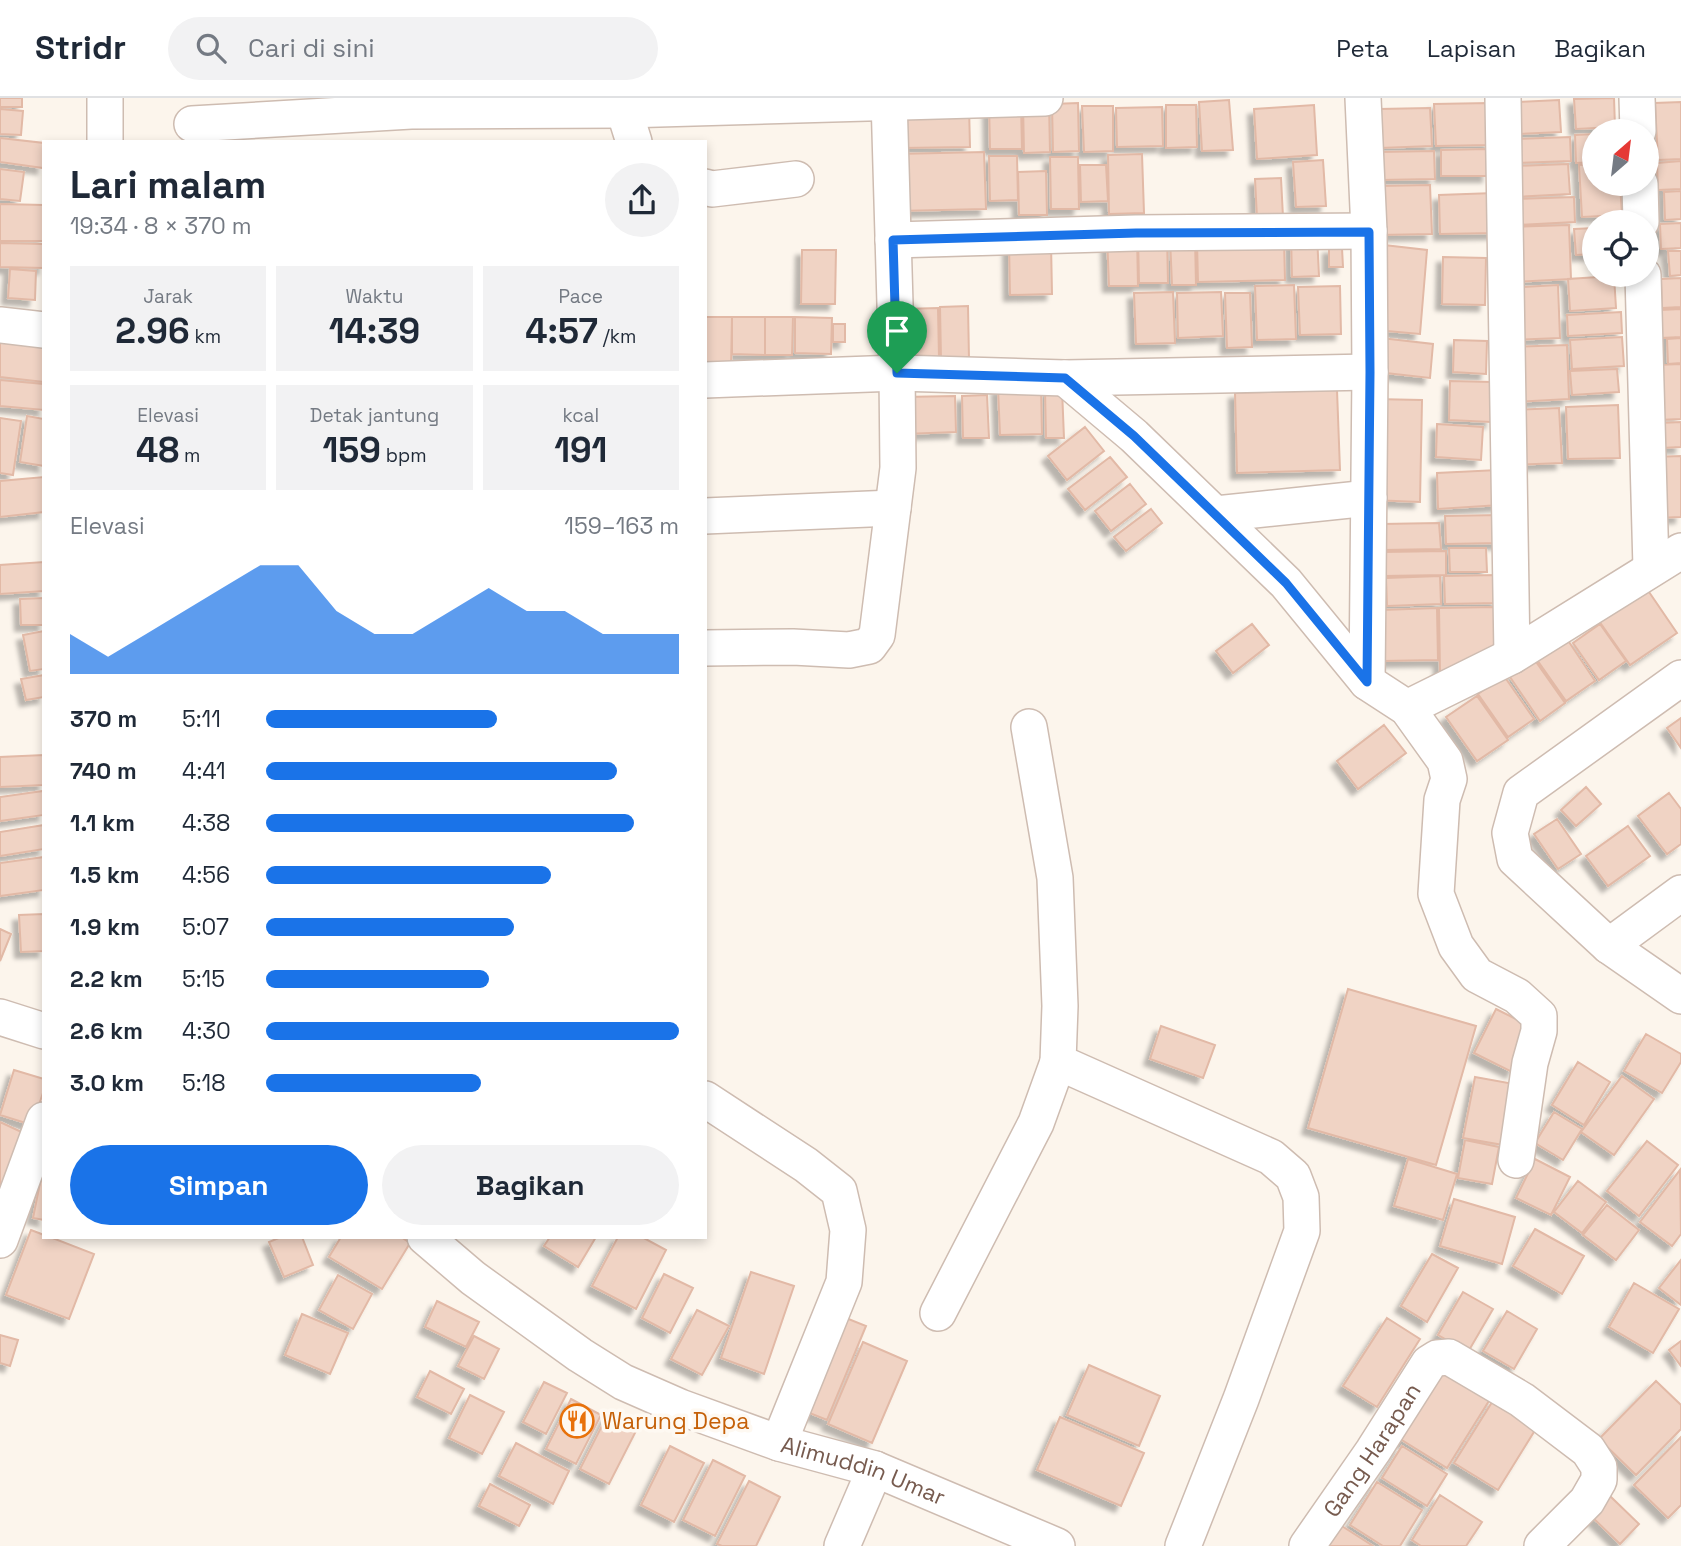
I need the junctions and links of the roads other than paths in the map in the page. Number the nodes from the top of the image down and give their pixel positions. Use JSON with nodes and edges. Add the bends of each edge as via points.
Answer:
{"nodes":[{"id":1,"x":105,"y":98,"type":"edge"},
{"id":2,"x":1045,"y":98,"type":"edge"},
{"id":3,"x":1363,"y":98,"type":"edge"},
{"id":4,"x":1503,"y":98,"type":"edge"},
{"id":5,"x":1637,"y":98,"type":"edge"},
{"id":6,"x":889,"y":100,"type":"edge"},
{"id":7,"x":411,"y":104,"type":"edge"},
{"id":8,"x":627,"y":117,"type":"edge"},
{"id":9,"x":1638,"y":119,"type":"edge"},
{"id":10,"x":186,"y":121,"type":"edge"},
{"id":11,"x":105,"y":140,"type":"edge"},
{"id":12,"x":796,"y":179,"type":"dead end"},
{"id":13,"x":707,"y":188,"type":"edge"},
{"id":14,"x":1369,"y":232,"type":"junction"},
{"id":15,"x":893,"y":240,"type":"junction"},
{"id":16,"x":1643,"y":287,"type":"edge"},
{"id":17,"x":0,"y":325,"type":"edge"},
{"id":18,"x":42,"y":330,"type":"edge"},
{"id":19,"x":1370,"y":372,"type":"junction"},
{"id":20,"x":897,"y":373,"type":"junction"},
{"id":21,"x":1065,"y":378,"type":"junction"},
{"id":22,"x":707,"y":380,"type":"edge"},
{"id":23,"x":1369,"y":498,"type":"junction"},
{"id":24,"x":893,"y":508,"type":"junction"},
{"id":25,"x":1216,"y":514,"type":"junction"},
{"id":26,"x":707,"y":516,"type":"edge"},
{"id":27,"x":1681,"y":551,"type":"edge"},
{"id":28,"x":1651,"y":568,"type":"junction"},
{"id":29,"x":707,"y":648,"type":"edge"},
{"id":30,"x":1512,"y":656,"type":"junction"},
{"id":31,"x":1681,"y":678,"type":"edge"},
{"id":32,"x":1367,"y":682,"type":"junction"},
{"id":33,"x":1406,"y":708,"type":"junction"},
{"id":34,"x":1029,"y":727,"type":"dead end"},
{"id":35,"x":1681,"y":893,"type":"edge"},
{"id":36,"x":1609,"y":946,"type":"junction"},
{"id":37,"x":1681,"y":996,"type":"edge"},
{"id":38,"x":0,"y":1017,"type":"edge"},
{"id":39,"x":42,"y":1030,"type":"edge"},
{"id":40,"x":1058,"y":1062,"type":"junction"},
{"id":41,"x":707,"y":1101,"type":"edge"},
{"id":42,"x":42,"y":1125,"type":"edge"},
{"id":43,"x":1516,"y":1160,"type":"dead end"},
{"id":44,"x":427,"y":1239,"type":"edge"},
{"id":45,"x":0,"y":1240,"type":"edge"},
{"id":46,"x":938,"y":1313,"type":"dead end"},
{"id":47,"x":779,"y":1443,"type":"junction"},
{"id":48,"x":875,"y":1469,"type":"junction"},
{"id":49,"x":842,"y":1546,"type":"edge"},
{"id":50,"x":1057,"y":1546,"type":"edge"},
{"id":51,"x":1183,"y":1546,"type":"edge"},
{"id":52,"x":1307,"y":1546,"type":"edge"},
{"id":53,"x":1542,"y":1546,"type":"edge"}],
"edges":[{"from":1,"to":11,"type":"street"},
{"from":2,"to":6,"type":"street"},
{"from":3,"to":14,"type":"street"},
{"from":4,"to":30,"type":"street"},
{"from":5,"to":9,"type":"street"},
{"from":6,"to":8,"type":"street"},
{"from":6,"to":15,"type":"street"},
{"from":7,"to":8,"type":"street"},
{"from":7,"to":10,"type":"street"},
{"from":12,"to":13,"type":"street"},
{"from":14,"to":15,"type":"street"},
{"from":14,"to":19,"type":"street"},
{"from":15,"to":20,"type":"street"},
{"from":16,"to":28,"type":"street"},
{"from":17,"to":18,"type":"street"},
{"from":19,"to":21,"type":"street"},
{"from":19,"to":23,"type":"street"},
{"from":20,"to":21,"type":"street"},
{"from":20,"to":22,"type":"street"},
{"from":20,"to":24,"type":"street","via":[[898,468]]},
{"from":21,"to":25,"type":"street"},
{"from":23,"to":25,"type":"street"},
{"from":23,"to":32,"type":"street"},
{"from":24,"to":26,"type":"street"},
{"from":24,"to":29,"type":"street","via":[[877,635],[869,646],[849,650]]},
{"from":25,"to":32,"type":"street","via":[[1286,583]]},
{"from":27,"to":28,"type":"street"},
{"from":28,"to":30,"type":"street"},
{"from":30,"to":33,"type":"street"},
{"from":31,"to":36,"type":"street","via":[[1521,793],[1516,809],[1510,833],[1515,859]]},
{"from":32,"to":33,"type":"street"},
{"from":33,"to":43,"type":"street","via":[[1445,761],[1449,779],[1442,800],[1436,894],[1456,946],[1478,975],[1517,996],[1539,1016]]},
{"from":34,"to":40,"type":"street","via":[[1055,878]]},
{"from":35,"to":36,"type":"street"},
{"from":36,"to":37,"type":"street"},
{"from":38,"to":39,"type":"street"},
{"from":40,"to":46,"type":"street","via":[[1036,1123]]},
{"from":40,"to":51,"type":"street","via":[[1271,1157],[1293,1176],[1301,1197],[1302,1231]]},
{"from":41,"to":47,"type":"street","via":[[839,1191],[848,1230],[844,1282]]},
{"from":42,"to":45,"type":"street"},
{"from":44,"to":47,"type":"street","name":"Alimuddin Umar","via":[[473,1278],[623,1381]]},
{"from":47,"to":48,"type":"street","name":"Alimuddin Umar"},
{"from":48,"to":49,"type":"street"},
{"from":48,"to":50,"type":"street","name":"Alimuddin Umar"},
{"from":52,"to":53,"type":"street","name":"Gang Harapan","via":[[1429,1363],[1449,1357],[1521,1400],[1588,1450],[1599,1467],[1599,1480],[1587,1501]]}]}
